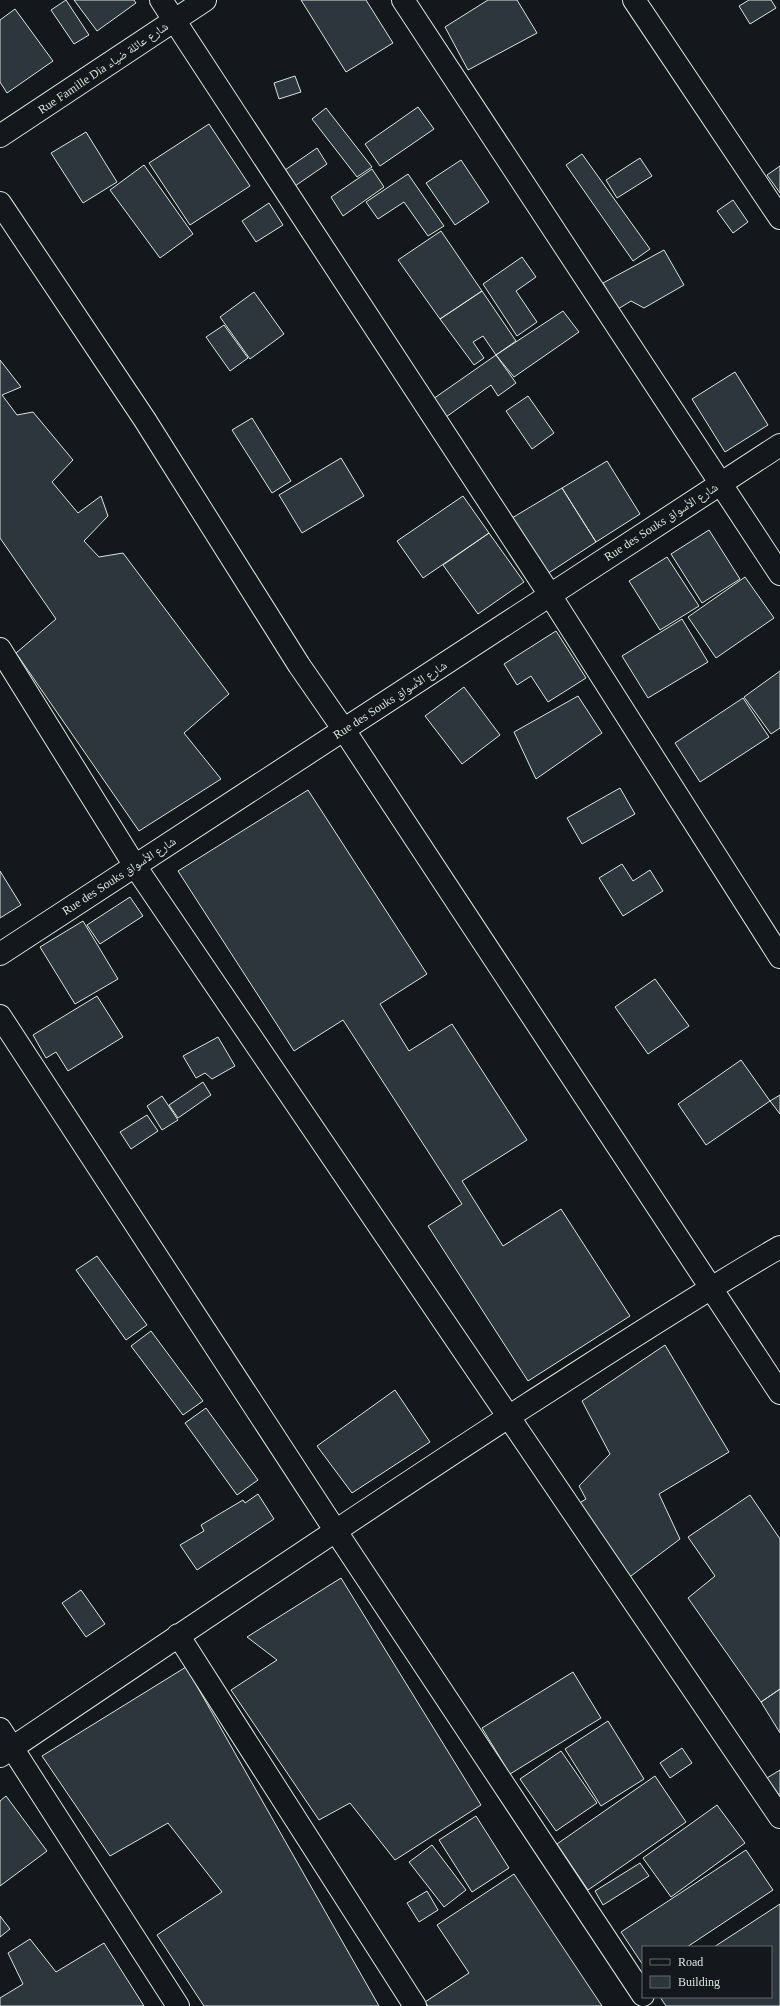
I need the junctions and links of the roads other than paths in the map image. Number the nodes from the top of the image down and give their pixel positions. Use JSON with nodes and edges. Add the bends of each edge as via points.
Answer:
{"nodes":[{"id":1,"x":161,"y":0,"type":"edge"},
{"id":2,"x":205,"y":0,"type":"edge"},
{"id":3,"x":403,"y":0,"type":"edge"},
{"id":4,"x":634,"y":0,"type":"edge"},
{"id":5,"x":174,"y":20,"type":"junction"},
{"id":6,"x":0,"y":136,"type":"edge"},
{"id":7,"x":0,"y":203,"type":"edge"},
{"id":8,"x":780,"y":218,"type":"edge"},
{"id":9,"x":780,"y":444,"type":"edge"},
{"id":10,"x":722,"y":483,"type":"junction"},
{"id":11,"x":780,"y":574,"type":"edge"},
{"id":12,"x":550,"y":595,"type":"junction"},
{"id":13,"x":0,"y":649,"type":"edge"},
{"id":14,"x":344,"y":730,"type":"junction"},
{"id":15,"x":135,"y":866,"type":"junction"},
{"id":16,"x":0,"y":954,"type":"edge"},
{"id":17,"x":780,"y":956,"type":"edge"},
{"id":18,"x":0,"y":1016,"type":"edge"},
{"id":19,"x":780,"y":1247,"type":"edge"},
{"id":20,"x":710,"y":1287,"type":"junction"},
{"id":21,"x":780,"y":1393,"type":"edge"},
{"id":22,"x":509,"y":1417,"type":"junction"},
{"id":23,"x":335,"y":1530,"type":"junction"},
{"id":24,"x":178,"y":1635,"type":"junction"},
{"id":25,"x":0,"y":1729,"type":"edge"},
{"id":26,"x":6,"y":1752,"type":"edge"},
{"id":27,"x":780,"y":1817,"type":"edge"},
{"id":28,"x":642,"y":1993,"type":"edge"},
{"id":29,"x":178,"y":2006,"type":"edge"},
{"id":30,"x":415,"y":2006,"type":"edge"}],
"edges":[{"from":1,"to":5,"type":"street"},
{"from":2,"to":5,"type":"street","name":"Rue Famille Dia شارع عائلة ضياء"},
{"from":3,"to":10,"type":"street"},
{"from":4,"to":8,"type":"street"},
{"from":5,"to":6,"type":"street","name":"Rue Famille Dia شارع عائلة ضياء"},
{"from":5,"to":12,"type":"street"},
{"from":7,"to":14,"type":"street","via":[[145,420],[299,665]]},
{"from":9,"to":10,"type":"street","name":"Rue des Souks شارع الأسواق"},
{"from":10,"to":11,"type":"street"},
{"from":10,"to":12,"type":"street","name":"Rue des Souks شارع الأسواق"},
{"from":12,"to":14,"type":"street","name":"Rue des Souks شارع الأسواق"},
{"from":12,"to":17,"type":"street"},
{"from":13,"to":15,"type":"street"},
{"from":14,"to":15,"type":"street","name":"Rue des Souks شارع الأسواق"},
{"from":14,"to":20,"type":"street"},
{"from":15,"to":16,"type":"street","name":"Rue des Souks شارع الأسواق"},
{"from":15,"to":22,"type":"street"},
{"from":18,"to":23,"type":"street"},
{"from":19,"to":20,"type":"street"},
{"from":20,"to":21,"type":"street"},
{"from":20,"to":22,"type":"street"},
{"from":22,"to":23,"type":"street"},
{"from":22,"to":27,"type":"street"},
{"from":23,"to":24,"type":"street"},
{"from":23,"to":28,"type":"street"},
{"from":24,"to":26,"type":"street"},
{"from":24,"to":30,"type":"street"},
{"from":25,"to":26,"type":"street"},
{"from":26,"to":29,"type":"street"}]}
